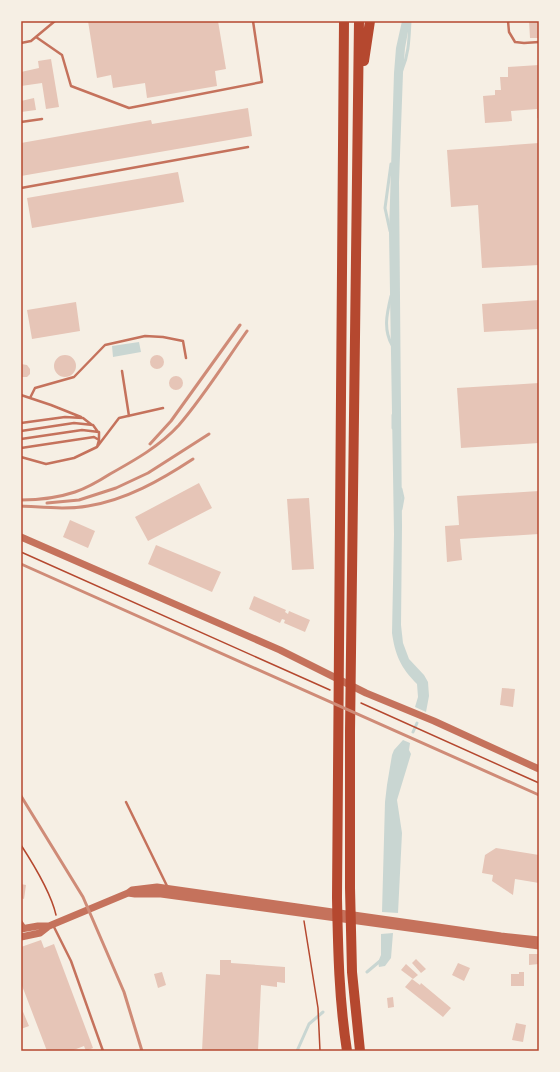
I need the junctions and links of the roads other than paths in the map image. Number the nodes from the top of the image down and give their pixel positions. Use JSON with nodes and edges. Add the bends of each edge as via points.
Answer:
{"nodes":[{"id":1,"x":55,"y":21,"type":"edge"},
{"id":2,"x":253,"y":21,"type":"edge"},
{"id":3,"x":359,"y":21,"type":"edge"},
{"id":4,"x":370,"y":21,"type":"edge"},
{"id":5,"x":508,"y":21,"type":"edge"},
{"id":6,"x":344,"y":24,"type":"edge"},
{"id":7,"x":36,"y":37,"type":"junction"},
{"id":8,"x":539,"y":42,"type":"edge"},
{"id":9,"x":21,"y":43,"type":"edge"},
{"id":10,"x":42,"y":119,"type":"dead end"},
{"id":11,"x":21,"y":122,"type":"edge"},
{"id":12,"x":358,"y":123,"type":"junction"},
{"id":13,"x":248,"y":147,"type":"dead end"},
{"id":14,"x":21,"y":188,"type":"edge"},
{"id":15,"x":186,"y":358,"type":"dead end"},
{"id":16,"x":122,"y":371,"type":"dead end"},
{"id":17,"x":21,"y":396,"type":"edge"},
{"id":18,"x":30,"y":398,"type":"junction"},
{"id":19,"x":163,"y":408,"type":"dead end"},
{"id":20,"x":128,"y":416,"type":"junction"},
{"id":21,"x":83,"y":418,"type":"junction"},
{"id":22,"x":21,"y":423,"type":"edge"},
{"id":23,"x":93,"y":425,"type":"junction"},
{"id":24,"x":21,"y":431,"type":"edge"},
{"id":25,"x":99,"y":432,"type":"junction"},
{"id":26,"x":21,"y":439,"type":"edge"},
{"id":27,"x":99,"y":440,"type":"junction"},
{"id":28,"x":97,"y":447,"type":"junction"},
{"id":29,"x":21,"y":448,"type":"edge"},
{"id":30,"x":21,"y":457,"type":"edge"},
{"id":31,"x":21,"y":537,"type":"edge"},
{"id":32,"x":539,"y":770,"type":"edge"},
{"id":33,"x":126,"y":802,"type":"dead end"},
{"id":34,"x":168,"y":888,"type":"junction"},
{"id":35,"x":128,"y":893,"type":"junction"},
{"id":36,"x":21,"y":921,"type":"edge"},
{"id":37,"x":53,"y":925,"type":"junction"},
{"id":38,"x":24,"y":929,"type":"edge"},
{"id":39,"x":31,"y":935,"type":"junction"},
{"id":40,"x":21,"y":937,"type":"edge"},
{"id":41,"x":539,"y":940,"type":"edge"},
{"id":42,"x":539,"y":946,"type":"edge"},
{"id":43,"x":103,"y":1051,"type":"edge"},
{"id":44,"x":347,"y":1051,"type":"edge"},
{"id":45,"x":360,"y":1051,"type":"edge"}],
"edges":[{"from":1,"to":7,"type":"lane"},
{"from":2,"to":7,"type":"lane","via":[[262,82],[129,108],[71,86],[62,55]]},
{"from":3,"to":12,"type":"highway"},
{"from":4,"to":12,"type":"highway"},
{"from":5,"to":8,"type":"lane","via":[[509,32],[515,42]]},
{"from":6,"to":44,"type":"highway","via":[[337,898],[338,946]]},
{"from":7,"to":9,"type":"lane"},
{"from":10,"to":11,"type":"lane"},
{"from":12,"to":45,"type":"highway","via":[[350,888],[351,950]]},
{"from":13,"to":14,"type":"lane"},
{"from":15,"to":18,"type":"lane","via":[[183,340],[145,336],[105,345],[74,377],[35,388]]},
{"from":16,"to":20,"type":"lane"},
{"from":17,"to":18,"type":"lane"},
{"from":18,"to":21,"type":"lane"},
{"from":19,"to":20,"type":"lane"},
{"from":20,"to":28,"type":"lane","via":[[120,418]]},
{"from":21,"to":22,"type":"lane","via":[[65,417]]},
{"from":21,"to":23,"type":"lane"},
{"from":23,"to":24,"type":"lane","via":[[74,423]]},
{"from":23,"to":25,"type":"lane"},
{"from":25,"to":26,"type":"lane","via":[[82,430]]},
{"from":25,"to":27,"type":"lane"},
{"from":27,"to":28,"type":"lane"},
{"from":27,"to":29,"type":"lane","via":[[94,437]]},
{"from":28,"to":30,"type":"lane","via":[[74,458],[46,464]]},
{"from":31,"to":32,"type":"street","via":[[280,650],[366,693],[434,721]]},
{"from":33,"to":34,"type":"lane"},
{"from":34,"to":35,"type":"street","via":[[132,890]]},
{"from":34,"to":41,"type":"street"},
{"from":35,"to":37,"type":"street"},
{"from":35,"to":42,"type":"street","via":[[161,894]]},
{"from":36,"to":38,"type":"lane"},
{"from":37,"to":38,"type":"street"},
{"from":37,"to":39,"type":"street"},
{"from":37,"to":43,"type":"lane","via":[[71,961]]},
{"from":38,"to":39,"type":"lane"},
{"from":39,"to":40,"type":"street"}]}
